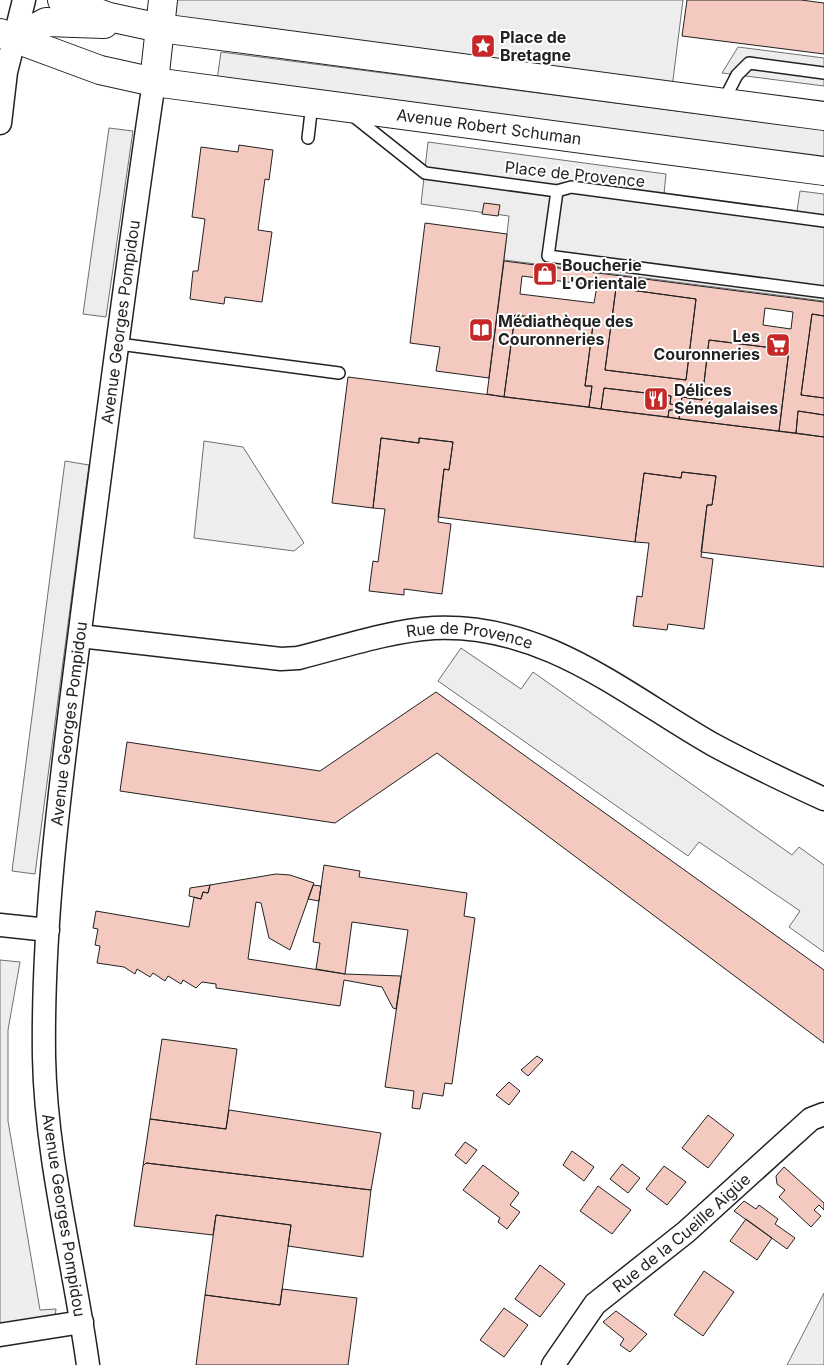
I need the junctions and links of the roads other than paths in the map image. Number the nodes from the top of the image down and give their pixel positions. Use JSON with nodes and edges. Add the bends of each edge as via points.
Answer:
{"nodes":[{"id":1,"x":24,"y":0,"type":"edge"},
{"id":2,"x":62,"y":0,"type":"edge"},
{"id":3,"x":163,"y":0,"type":"edge"},
{"id":4,"x":154,"y":27,"type":"junction"},
{"id":5,"x":7,"y":36,"type":"edge"},
{"id":6,"x":824,"y":73,"type":"edge"},
{"id":7,"x":154,"y":82,"type":"junction"},
{"id":8,"x":723,"y":103,"type":"junction"},
{"id":9,"x":312,"y":104,"type":"junction"},
{"id":10,"x":345,"y":109,"type":"junction"},
{"id":11,"x":824,"y":116,"type":"edge"},
{"id":12,"x":0,"y":123,"type":"edge"},
{"id":13,"x":308,"y":138,"type":"dead end"},
{"id":14,"x":824,"y":172,"type":"edge"},
{"id":15,"x":557,"y":191,"type":"junction"},
{"id":16,"x":824,"y":221,"type":"edge"},
{"id":17,"x":824,"y":292,"type":"edge"},
{"id":18,"x":118,"y":344,"type":"junction"},
{"id":19,"x":339,"y":373,"type":"dead end"},
{"id":20,"x":80,"y":636,"type":"junction"},
{"id":21,"x":824,"y":800,"type":"edge"},
{"id":22,"x":0,"y":925,"type":"edge"},
{"id":23,"x":48,"y":930,"type":"junction"},
{"id":24,"x":824,"y":1114,"type":"edge"},
{"id":25,"x":82,"y":1322,"type":"junction"},
{"id":26,"x":0,"y":1335,"type":"edge"},
{"id":27,"x":88,"y":1365,"type":"edge"},
{"id":28,"x":553,"y":1365,"type":"edge"}],
"edges":[{"from":1,"to":5,"type":"street"},
{"from":2,"to":4,"type":"main road","via":[[109,17]]},
{"from":3,"to":4,"type":"main road"},
{"from":4,"to":5,"type":"main road","via":[[46,22]]},
{"from":4,"to":7,"type":"main road"},
{"from":4,"to":8,"type":"main road"},
{"from":5,"to":7,"type":"main road","name":"Avenue Robert Schuman","via":[[100,70]]},
{"from":5,"to":12,"type":"street"},
{"from":6,"to":8,"type":"lane","via":[[749,63],[737,75]]},
{"from":7,"to":9,"type":"main road","name":"Avenue Robert Schuman"},
{"from":7,"to":18,"type":"street","name":"Avenue Georges Pompidou"},
{"from":8,"to":11,"type":"main road"},
{"from":9,"to":10,"type":"main road","name":"Avenue Robert Schuman"},
{"from":9,"to":13,"type":"lane"},
{"from":10,"to":14,"type":"main road","name":"Avenue Robert Schuman"},
{"from":10,"to":15,"type":"lane","name":"Place de Provence","via":[[425,173]]},
{"from":15,"to":16,"type":"lane","name":"Place de Provence","via":[[571,187]]},
{"from":15,"to":17,"type":"lane","via":[[548,256]]},
{"from":18,"to":19,"type":"lane"},
{"from":18,"to":20,"type":"street","name":"Avenue Georges Pompidou"},
{"from":20,"to":21,"type":"street","name":"Rue de Provence","via":[[281,659],[427,629],[497,634],[538,644],[586,666],[712,744]]},
{"from":20,"to":23,"type":"street","name":"Avenue Georges Pompidou","via":[[50,877]]},
{"from":22,"to":23,"type":"street"},
{"from":23,"to":25,"type":"street","name":"Avenue Georges Pompidou","via":[[44,1055],[46,1105],[53,1164]]},
{"from":24,"to":28,"type":"street","name":"Rue de la Cueille Aigüe","via":[[811,1119],[686,1232],[595,1304]]},
{"from":25,"to":26,"type":"street"},
{"from":25,"to":27,"type":"street","name":"Avenue Georges Pompidou"}]}
